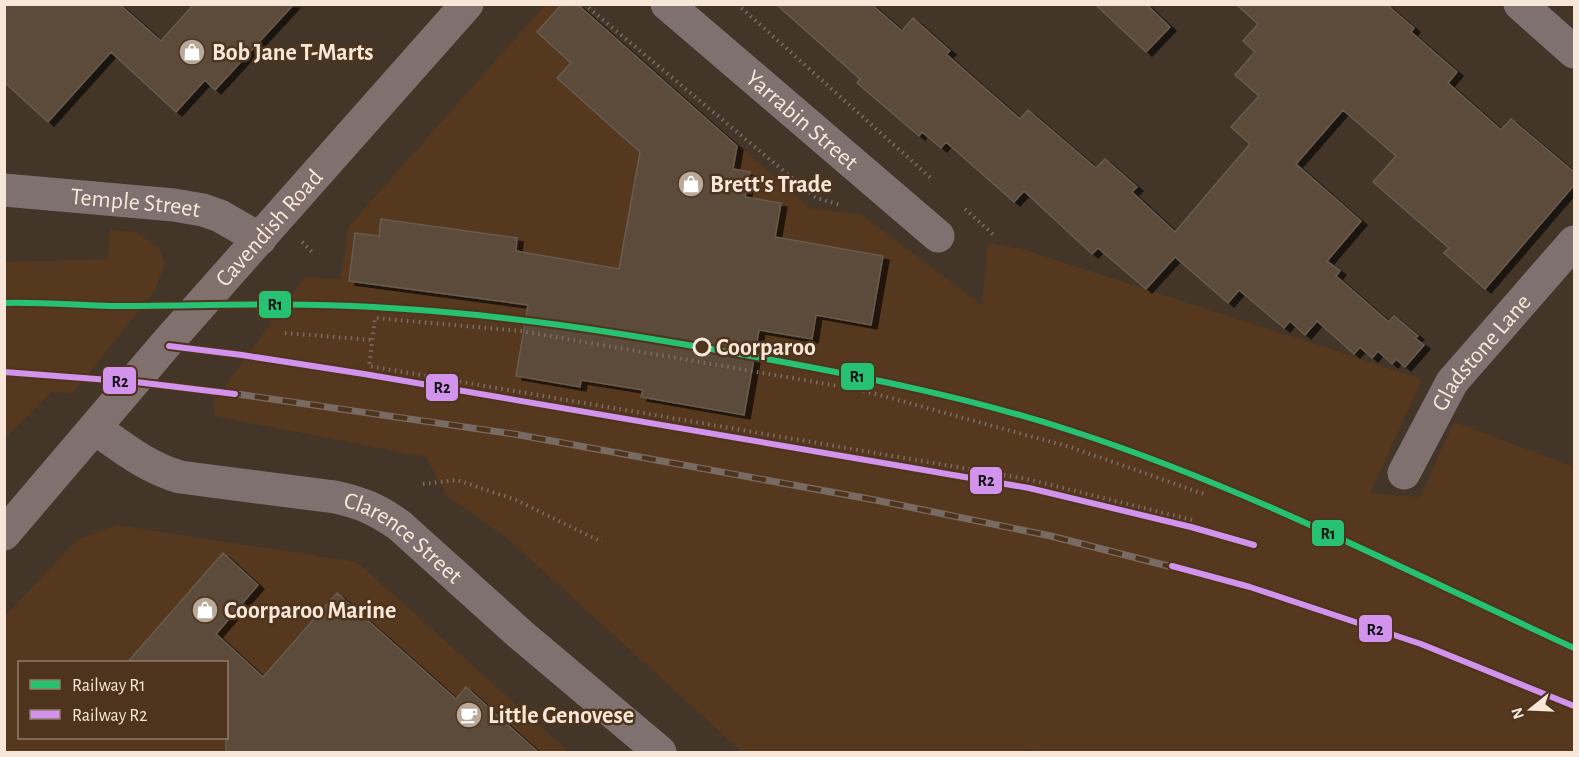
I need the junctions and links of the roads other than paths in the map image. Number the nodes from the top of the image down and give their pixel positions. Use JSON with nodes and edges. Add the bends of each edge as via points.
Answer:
{"nodes":[{"id":1,"x":466,"y":4,"type":"edge"},
{"id":2,"x":667,"y":4,"type":"edge"},
{"id":3,"x":1520,"y":4,"type":"edge"},
{"id":4,"x":1575,"y":52,"type":"edge"},
{"id":5,"x":4,"y":190,"type":"edge"},
{"id":6,"x":938,"y":236,"type":"dead end"},
{"id":7,"x":260,"y":238,"type":"junction"},
{"id":8,"x":1575,"y":242,"type":"edge"},
{"id":9,"x":96,"y":429,"type":"junction"},
{"id":10,"x":1404,"y":473,"type":"dead end"},
{"id":11,"x":4,"y":534,"type":"edge"},
{"id":12,"x":660,"y":753,"type":"edge"}],
"edges":[{"from":1,"to":7,"type":"main road","name":"Cavendish Road"},
{"from":2,"to":6,"type":"street","name":"Yarrabin Street"},
{"from":3,"to":4,"type":"street"},
{"from":5,"to":7,"type":"street","name":"Temple Street","via":[[184,207],[220,216]]},
{"from":7,"to":9,"type":"main road","name":"Cavendish Road"},
{"from":8,"to":10,"type":"street","name":"Gladstone Lane","via":[[1452,382]]},
{"from":9,"to":11,"type":"main road","name":"Cavendish Road"},
{"from":9,"to":12,"type":"street","name":"Clarence Street","via":[[150,466],[180,477],[335,497],[377,509]]}]}
